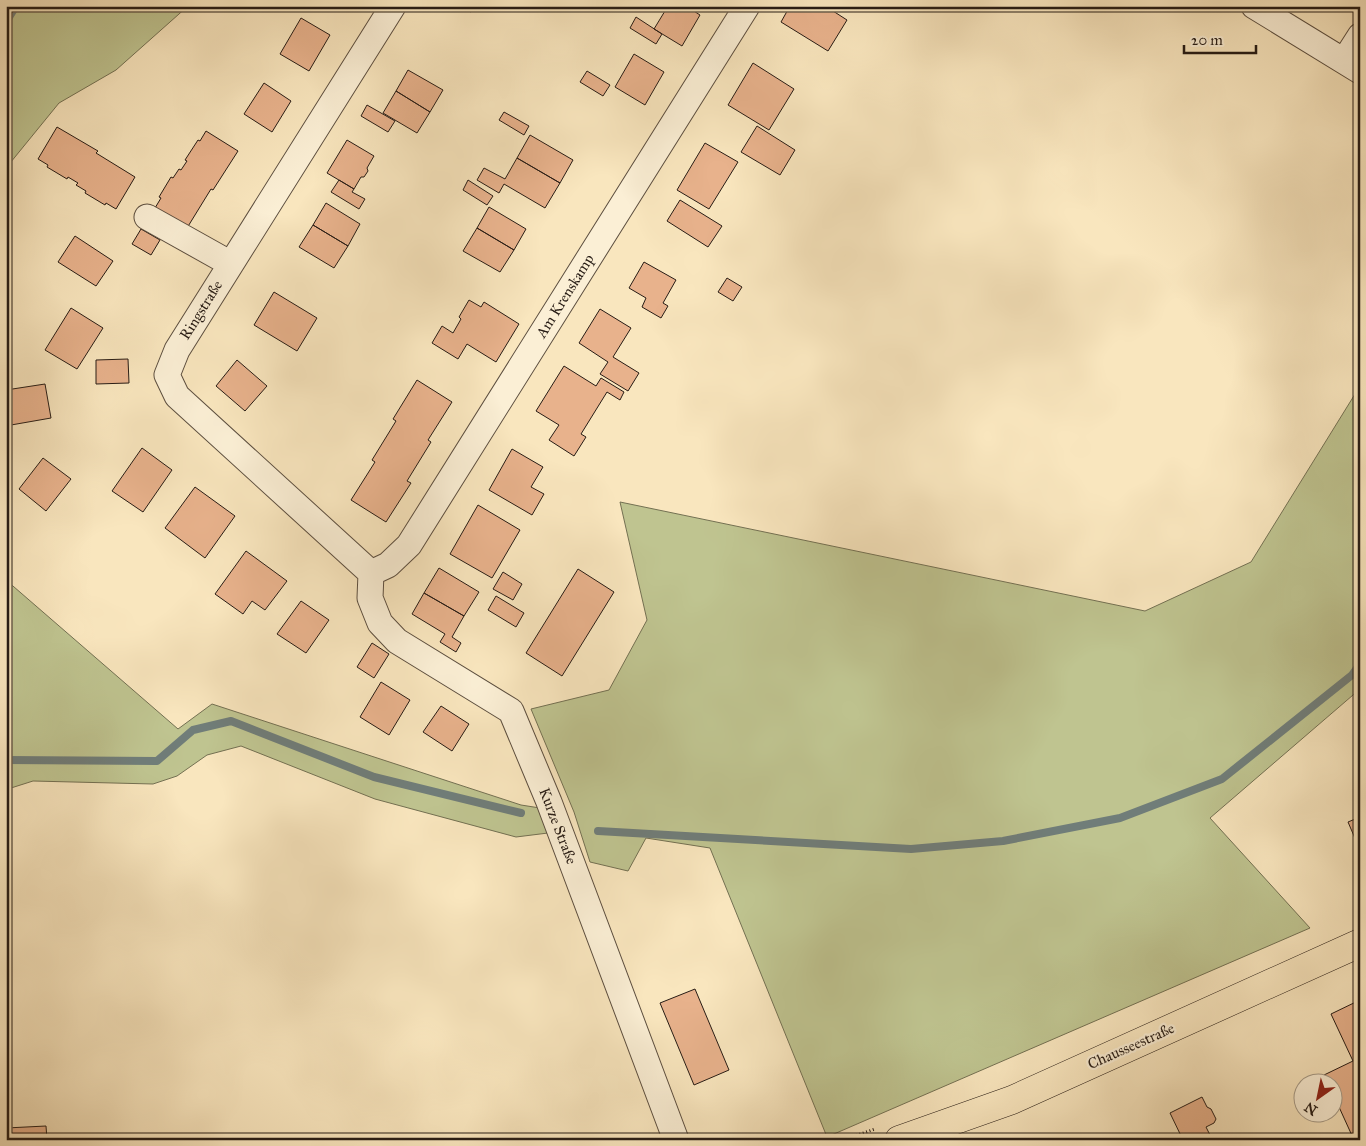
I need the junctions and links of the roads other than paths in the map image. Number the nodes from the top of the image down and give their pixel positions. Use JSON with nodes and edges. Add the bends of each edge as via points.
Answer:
{"nodes":[{"id":1,"x":393,"y":6,"type":"edge"},
{"id":2,"x":746,"y":6,"type":"edge"},
{"id":3,"x":1254,"y":6,"type":"edge"},
{"id":4,"x":1360,"y":36,"type":"edge"},
{"id":5,"x":1352,"y":66,"type":"edge"},
{"id":6,"x":147,"y":217,"type":"dead end"},
{"id":7,"x":231,"y":264,"type":"junction"},
{"id":8,"x":371,"y":573,"type":"junction"},
{"id":9,"x":1360,"y":943,"type":"edge"},
{"id":10,"x":676,"y":1140,"type":"edge"},
{"id":11,"x":899,"y":1140,"type":"edge"}],
"edges":[{"from":1,"to":7,"type":"street","name":"Ringstraße"},
{"from":2,"to":8,"type":"street","name":"Am Krenskamp","via":[[409,545],[388,565]]},
{"from":3,"to":5,"type":"street"},
{"from":4,"to":5,"type":"street"},
{"from":6,"to":7,"type":"street"},
{"from":7,"to":8,"type":"street","name":"Ringstraße","via":[[177,350],[167,375],[177,396]]},
{"from":8,"to":10,"type":"street","name":"Kurze Straße","via":[[370,598],[380,623],[397,641],[511,711],[549,802]]},
{"from":9,"to":11,"type":"main road","name":"Chausseestraße","via":[[1012,1100]]}]}
